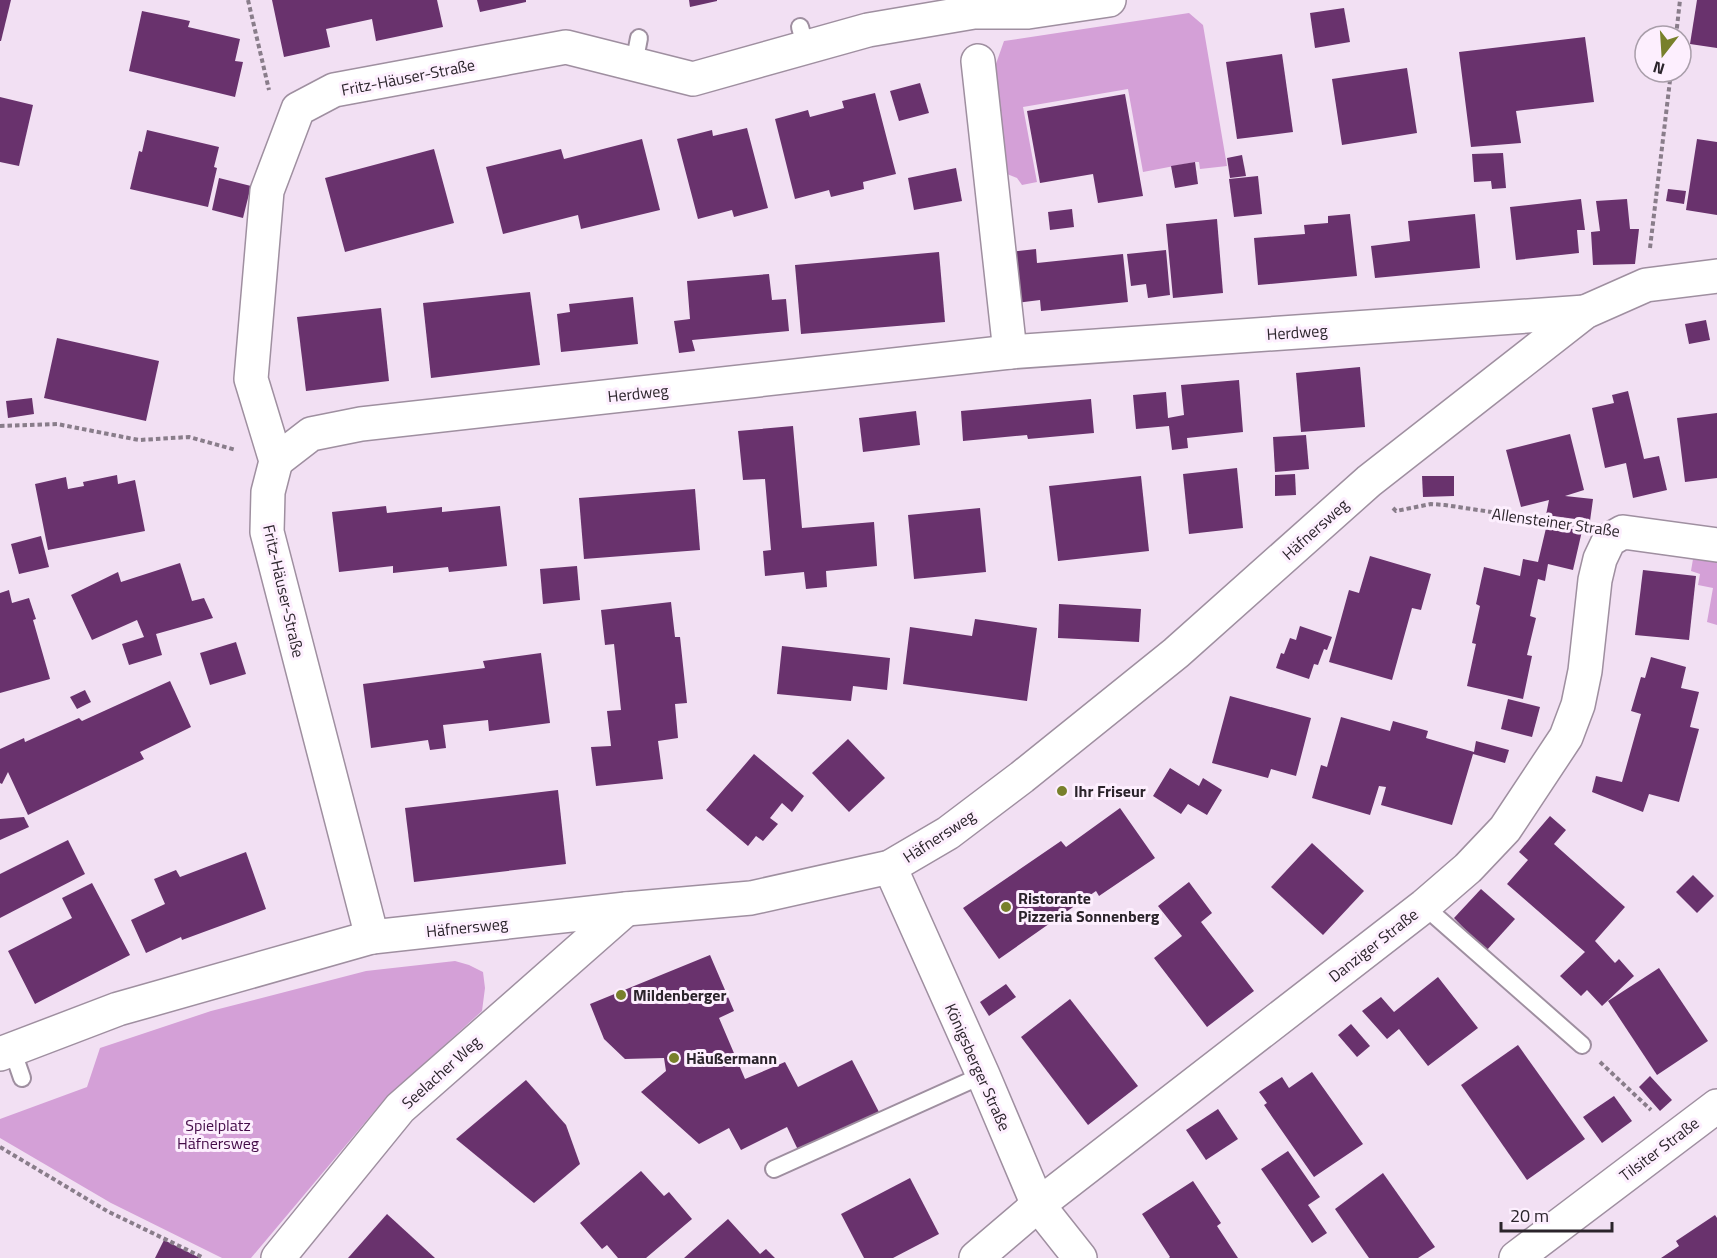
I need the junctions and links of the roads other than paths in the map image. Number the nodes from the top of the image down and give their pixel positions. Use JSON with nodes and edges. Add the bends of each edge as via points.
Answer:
{"nodes":[{"id":1,"x":1109,"y":0,"type":"edge"},
{"id":2,"x":978,"y":62,"type":"dead end"},
{"id":3,"x":1717,"y":276,"type":"edge"},
{"id":4,"x":1585,"y":312,"type":"junction"},
{"id":5,"x":1010,"y":352,"type":"junction"},
{"id":6,"x":276,"y":461,"type":"junction"},
{"id":7,"x":1623,"y":532,"type":"joint"},
{"id":8,"x":1717,"y":545,"type":"edge"},
{"id":9,"x":890,"y":867,"type":"junction"},
{"id":10,"x":1424,"y":906,"type":"junction"},
{"id":11,"x":626,"y":909,"type":"junction"},
{"id":12,"x":372,"y":938,"type":"junction"},
{"id":13,"x":1582,"y":1045,"type":"road end"},
{"id":14,"x":11,"y":1061,"type":"edge"},
{"id":15,"x":983,"y":1075,"type":"junction"},
{"id":16,"x":1717,"y":1106,"type":"edge"},
{"id":17,"x":774,"y":1168,"type":"dead end"},
{"id":18,"x":1038,"y":1205,"type":"junction"},
{"id":19,"x":278,"y":1258,"type":"edge"},
{"id":20,"x":976,"y":1258,"type":"edge"},
{"id":21,"x":1080,"y":1258,"type":"edge"},
{"id":22,"x":1516,"y":1258,"type":"edge"}],
"edges":[{"from":1,"to":6,"type":"street","name":"Fritz-Häuser-Straße","via":[[1028,12],[974,12],[803,37],[693,79],[636,51],[566,47],[444,79],[334,90],[298,109],[267,190],[251,379]]},
{"from":2,"to":5,"type":"street"},
{"from":3,"to":4,"type":"street","name":"Häfnersweg","via":[[1646,285]]},
{"from":4,"to":5,"type":"street","name":"Herdweg"},
{"from":4,"to":9,"type":"street","name":"Häfnersweg","via":[[1369,481],[1176,653],[1022,777],[948,833]]},
{"from":5,"to":6,"type":"street","name":"Herdweg","via":[[361,424],[310,434]]},
{"from":6,"to":12,"type":"street","name":"Fritz-Häuser-Straße","via":[[268,492],[267,532]]},
{"from":7,"to":8,"type":"street","name":"Allensteiner Straße"},
{"from":7,"to":10,"type":"street","name":"Danziger Straße","via":[[1609,540],[1600,559],[1586,671],[1566,737],[1505,829]]},
{"from":9,"to":11,"type":"street","name":"Häfnersweg","via":[[751,898]]},
{"from":9,"to":15,"type":"street","name":"Königsberger Straße"},
{"from":10,"to":13,"type":"lane"},
{"from":10,"to":18,"type":"street","name":"Danziger Straße"},
{"from":11,"to":12,"type":"street","name":"Häfnersweg"},
{"from":11,"to":19,"type":"street","name":"Seelacher Weg","via":[[399,1108]]},
{"from":12,"to":14,"type":"street","name":"Häfnersweg","via":[[118,1009]]},
{"from":15,"to":17,"type":"lane"},
{"from":15,"to":18,"type":"street","name":"Königsberger Straße"},
{"from":16,"to":22,"type":"street","name":"Tilsiter Straße"},
{"from":18,"to":20,"type":"street","name":"Danziger Straße"},
{"from":18,"to":21,"type":"street","name":"Königsberger Straße"}]}
